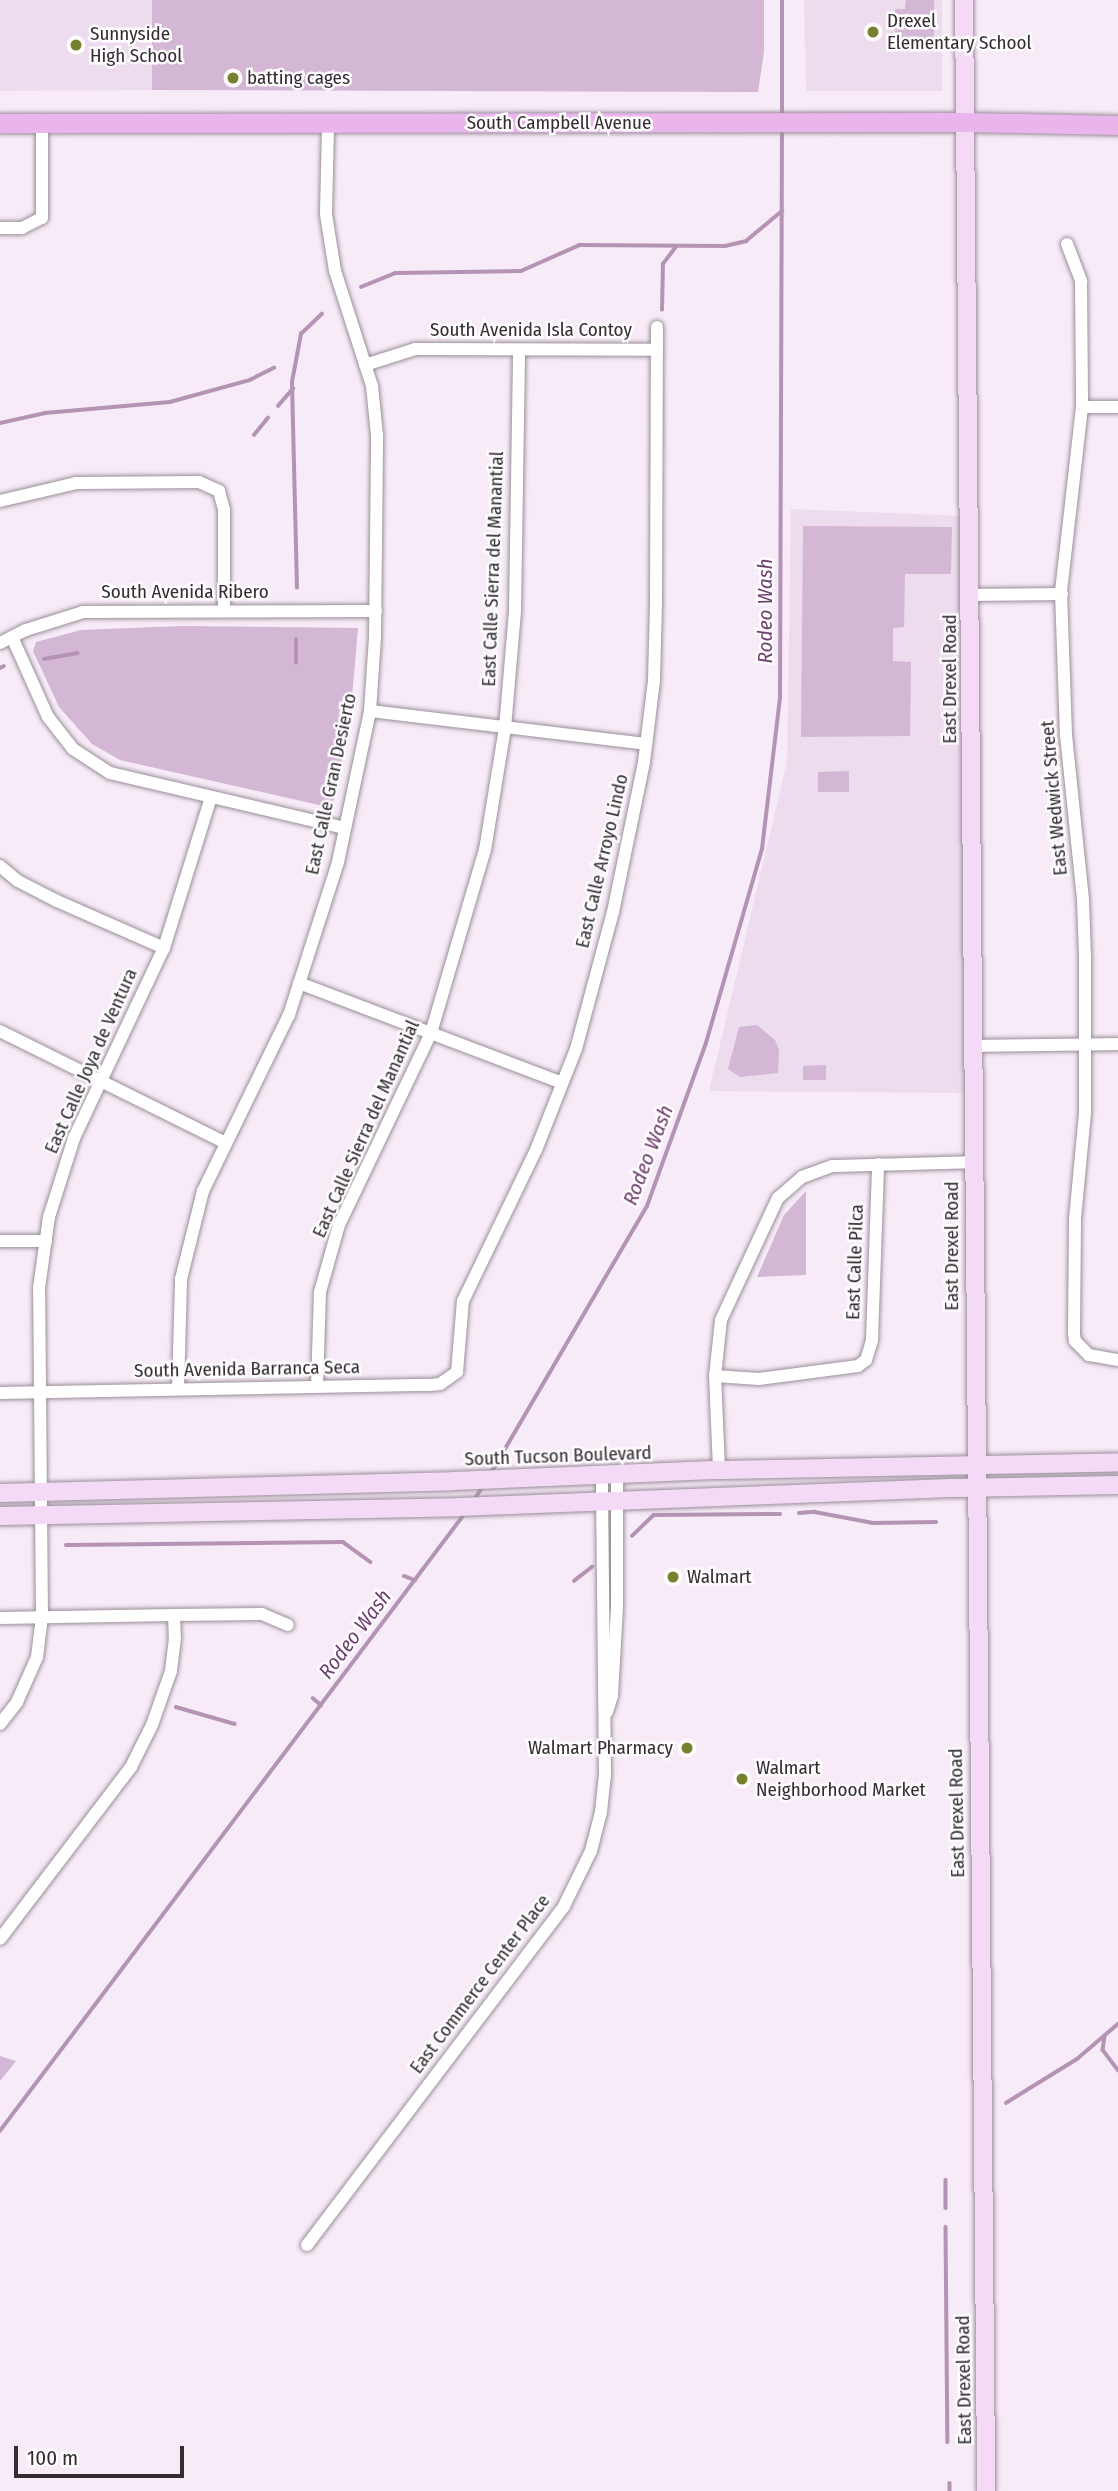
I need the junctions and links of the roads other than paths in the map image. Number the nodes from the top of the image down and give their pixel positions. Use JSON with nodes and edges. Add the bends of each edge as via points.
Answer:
{"nodes":[{"id":1,"x":964,"y":0,"type":"edge"},
{"id":2,"x":965,"y":122,"type":"junction"},
{"id":3,"x":0,"y":123,"type":"edge"},
{"id":4,"x":41,"y":123,"type":"junction"},
{"id":5,"x":328,"y":124,"type":"junction"},
{"id":6,"x":1118,"y":125,"type":"edge"},
{"id":7,"x":0,"y":229,"type":"edge"},
{"id":8,"x":1067,"y":244,"type":"dead end"},
{"id":9,"x":657,"y":327,"type":"dead end"},
{"id":10,"x":519,"y":350,"type":"junction"},
{"id":11,"x":657,"y":350,"type":"junction"},
{"id":12,"x":365,"y":365,"type":"junction"},
{"id":13,"x":1082,"y":407,"type":"junction"},
{"id":14,"x":1118,"y":407,"type":"edge"},
{"id":15,"x":0,"y":501,"type":"edge"},
{"id":16,"x":1062,"y":594,"type":"junction"},
{"id":17,"x":970,"y":595,"type":"junction"},
{"id":18,"x":224,"y":610,"type":"junction"},
{"id":19,"x":376,"y":611,"type":"junction"},
{"id":20,"x":6,"y":640,"type":"edge"},
{"id":21,"x":370,"y":711,"type":"junction"},
{"id":22,"x":505,"y":728,"type":"junction"},
{"id":23,"x":646,"y":744,"type":"junction"},
{"id":24,"x":211,"y":797,"type":"junction"},
{"id":25,"x":345,"y":828,"type":"junction"},
{"id":26,"x":0,"y":866,"type":"edge"},
{"id":27,"x":164,"y":948,"type":"junction"},
{"id":28,"x":299,"y":983,"type":"junction"},
{"id":29,"x":0,"y":1031,"type":"edge"},
{"id":30,"x":431,"y":1033,"type":"junction"},
{"id":31,"x":1118,"y":1044,"type":"edge"},
{"id":32,"x":1085,"y":1045,"type":"junction"},
{"id":33,"x":972,"y":1046,"type":"junction"},
{"id":34,"x":102,"y":1079,"type":"junction"},
{"id":35,"x":562,"y":1083,"type":"junction"},
{"id":36,"x":226,"y":1143,"type":"junction"},
{"id":37,"x":972,"y":1162,"type":"junction"},
{"id":38,"x":878,"y":1164,"type":"junction"},
{"id":39,"x":0,"y":1241,"type":"edge"},
{"id":40,"x":46,"y":1241,"type":"junction"},
{"id":41,"x":1118,"y":1360,"type":"edge"},
{"id":42,"x":454,"y":1375,"type":"junction"},
{"id":43,"x":715,"y":1376,"type":"junction"},
{"id":44,"x":317,"y":1386,"type":"junction"},
{"id":45,"x":462,"y":1386,"type":"dead end"},
{"id":46,"x":178,"y":1389,"type":"junction"},
{"id":47,"x":38,"y":1392,"type":"junction"},
{"id":48,"x":0,"y":1393,"type":"edge"},
{"id":49,"x":1118,"y":1462,"type":"edge"},
{"id":50,"x":975,"y":1463,"type":"junction"},
{"id":51,"x":719,"y":1470,"type":"junction"},
{"id":52,"x":610,"y":1476,"type":"junction"},
{"id":53,"x":1118,"y":1485,"type":"edge"},
{"id":54,"x":975,"y":1488,"type":"junction"},
{"id":55,"x":40,"y":1492,"type":"junction"},
{"id":56,"x":0,"y":1493,"type":"edge"},
{"id":57,"x":610,"y":1500,"type":"junction"},
{"id":58,"x":0,"y":1516,"type":"edge"},
{"id":59,"x":40,"y":1516,"type":"junction"},
{"id":60,"x":174,"y":1615,"type":"junction"},
{"id":61,"x":42,"y":1616,"type":"junction"},
{"id":62,"x":0,"y":1618,"type":"edge"},
{"id":63,"x":288,"y":1625,"type":"dead end"},
{"id":64,"x":0,"y":1724,"type":"edge"},
{"id":65,"x":0,"y":1939,"type":"edge"},
{"id":66,"x":307,"y":2245,"type":"dead end"},
{"id":67,"x":986,"y":2491,"type":"edge"}],
"edges":[{"from":1,"to":2,"type":"street","name":"East Drexel Road"},
{"from":2,"to":5,"type":"main road","name":"South Campbell Avenue"},
{"from":2,"to":6,"type":"main road","name":"South Campbell Avenue"},
{"from":2,"to":17,"type":"street","name":"East Drexel Road"},
{"from":3,"to":4,"type":"main road","name":"South Campbell Avenue"},
{"from":4,"to":5,"type":"main road","name":"South Campbell Avenue"},
{"from":4,"to":7,"type":"street","via":[[42,218],[22,229]]},
{"from":5,"to":12,"type":"street","name":"East Calle Gran Desierto","via":[[326,214],[335,271]]},
{"from":8,"to":13,"type":"street","name":"East Wedwick Street","via":[[1081,281]]},
{"from":9,"to":11,"type":"street","name":"East Calle Arroyo Lindo"},
{"from":10,"to":11,"type":"street","name":"South Avenida Isla Contoy"},
{"from":10,"to":12,"type":"street","name":"South Avenida Isla Contoy","via":[[415,349]]},
{"from":10,"to":22,"type":"street","name":"East Calle Sierra del Manantial","via":[[515,611]]},
{"from":11,"to":23,"type":"street","name":"East Calle Arroyo Lindo","via":[[656,615]]},
{"from":12,"to":19,"type":"street","name":"East Calle Gran Desierto","via":[[377,435]]},
{"from":13,"to":14,"type":"street"},
{"from":13,"to":16,"type":"street","name":"East Wedwick Street"},
{"from":15,"to":18,"type":"street","via":[[76,483],[198,482],[222,488]]},
{"from":16,"to":17,"type":"street"},
{"from":16,"to":32,"type":"street","name":"East Wedwick Street","via":[[1068,768],[1083,900]]},
{"from":17,"to":33,"type":"street","name":"East Drexel Road"},
{"from":18,"to":19,"type":"street","name":"South Avenida Ribero"},
{"from":18,"to":20,"type":"street","name":"South Avenida Ribero","via":[[83,612]]},
{"from":19,"to":21,"type":"street","name":"East Calle Gran Desierto"},
{"from":20,"to":24,"type":"street","via":[[48,717],[73,749],[110,773]]},
{"from":21,"to":22,"type":"street"},
{"from":21,"to":25,"type":"street","name":"East Calle Gran Desierto"},
{"from":22,"to":23,"type":"street"},
{"from":22,"to":30,"type":"street","name":"East Calle Sierra del Manantial","via":[[485,850]]},
{"from":23,"to":35,"type":"street","name":"East Calle Arroyo Lindo","via":[[613,912],[576,1049]]},
{"from":24,"to":25,"type":"street"},
{"from":24,"to":27,"type":"street","name":"East Calle Joya de Ventura"},
{"from":25,"to":28,"type":"street","name":"East Calle Gran Desierto"},
{"from":26,"to":27,"type":"street","via":[[57,901]]},
{"from":27,"to":34,"type":"street","name":"East Calle Joya de Ventura"},
{"from":28,"to":30,"type":"street"},
{"from":28,"to":36,"type":"street","name":"East Calle Gran Desierto","via":[[289,1015]]},
{"from":29,"to":34,"type":"street"},
{"from":30,"to":35,"type":"street"},
{"from":30,"to":44,"type":"street","name":"East Calle Sierra del Manantial","via":[[340,1225],[320,1292]]},
{"from":31,"to":32,"type":"street"},
{"from":32,"to":33,"type":"street"},
{"from":32,"to":41,"type":"street","name":"East Wedwick Street","via":[[1074,1334],[1081,1353]]},
{"from":33,"to":37,"type":"street","name":"East Drexel Road"},
{"from":34,"to":36,"type":"street"},
{"from":34,"to":40,"type":"street","name":"East Calle Joya de Ventura","via":[[74,1138]]},
{"from":35,"to":42,"type":"street","name":"East Calle Arroyo Lindo","via":[[536,1150],[463,1301],[460,1366]]},
{"from":36,"to":46,"type":"street","name":"East Calle Gran Desierto","via":[[203,1191],[181,1279]]},
{"from":37,"to":38,"type":"street"},
{"from":37,"to":50,"type":"street","name":"East Drexel Road"},
{"from":38,"to":43,"type":"street","via":[[833,1166],[802,1177],[778,1198],[721,1320]]},
{"from":38,"to":43,"type":"street","name":"East Calle Pilca","via":[[869,1363],[759,1379]]},
{"from":39,"to":40,"type":"street"},
{"from":40,"to":47,"type":"street","name":"East Calle Joya de Ventura","via":[[39,1288]]},
{"from":42,"to":44,"type":"street","name":"South Avenida Barranca Seca","via":[[430,1385]]},
{"from":42,"to":45,"type":"street"},
{"from":43,"to":51,"type":"street"},
{"from":44,"to":46,"type":"street","name":"South Avenida Barranca Seca"},
{"from":46,"to":47,"type":"street","name":"South Avenida Barranca Seca"},
{"from":47,"to":48,"type":"street","name":"South Avenida Barranca Seca"},
{"from":47,"to":55,"type":"street","name":"East Calle Joya de Ventura"},
{"from":49,"to":50,"type":"street","name":"South Tucson Boulevard"},
{"from":50,"to":51,"type":"street","name":"South Tucson Boulevard"},
{"from":50,"to":54,"type":"street","name":"East Drexel Road"},
{"from":51,"to":52,"type":"street","name":"South Tucson Boulevard"},
{"from":52,"to":55,"type":"street","name":"South Tucson Boulevard"},
{"from":52,"to":57,"type":"street","name":"East Commerce Center Place"},
{"from":53,"to":54,"type":"street"},
{"from":54,"to":57,"type":"street"},
{"from":54,"to":67,"type":"street","name":"East Drexel Road"},
{"from":55,"to":56,"type":"street","name":"South Tucson Boulevard"},
{"from":55,"to":59,"type":"street","name":"East Calle Joya de Ventura"},
{"from":57,"to":59,"type":"street"},
{"from":57,"to":66,"type":"street","name":"East Commerce Center Place","via":[[603,1697],[607,1714],[601,1812],[591,1851],[578,1880],[520,1966]]},
{"from":58,"to":59,"type":"street"},
{"from":59,"to":61,"type":"street","name":"East Calle Joya de Ventura"},
{"from":60,"to":61,"type":"street"},
{"from":60,"to":63,"type":"street","via":[[262,1614]]},
{"from":60,"to":65,"type":"street","via":[[171,1671],[131,1767]]},
{"from":61,"to":62,"type":"street"},
{"from":61,"to":64,"type":"street","name":"East Calle Joya de Ventura","via":[[37,1657],[17,1702]]}]}
